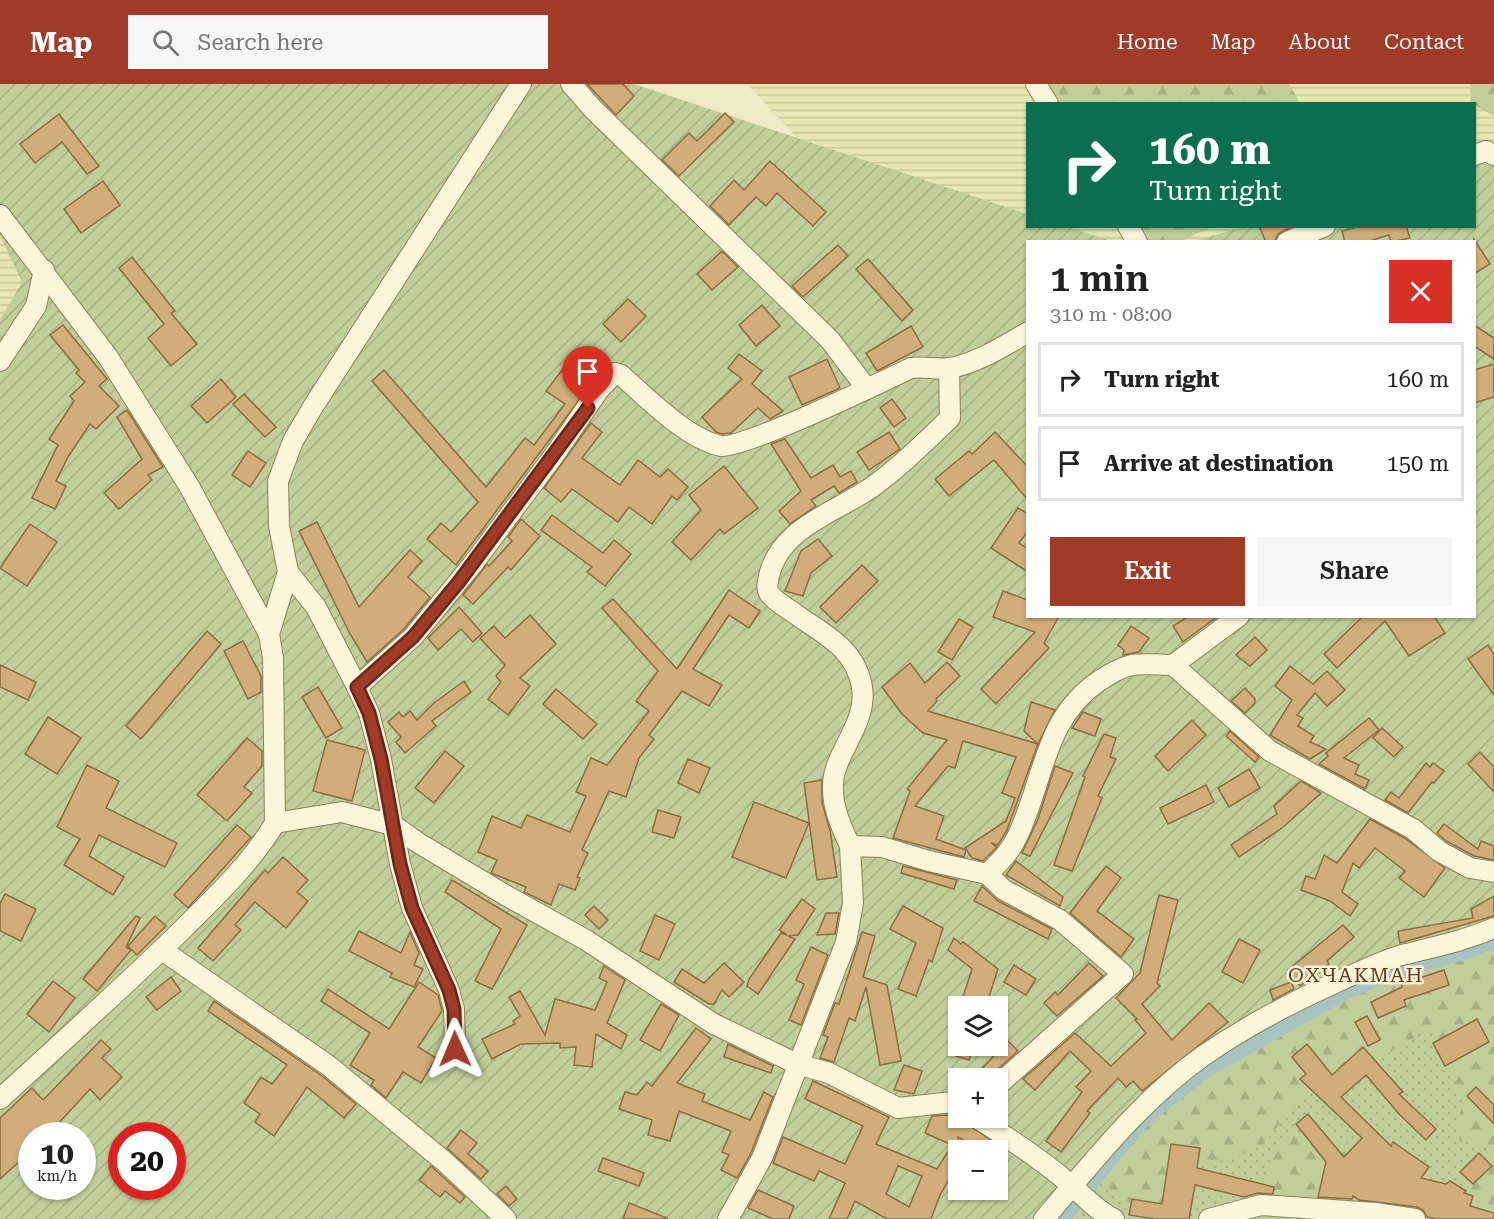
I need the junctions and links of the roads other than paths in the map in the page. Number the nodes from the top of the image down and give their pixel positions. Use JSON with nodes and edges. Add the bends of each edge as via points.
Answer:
{"nodes":[{"id":1,"x":521,"y":84,"type":"edge"},
{"id":2,"x":571,"y":84,"type":"edge"},
{"id":3,"x":1036,"y":84,"type":"edge"},
{"id":4,"x":1047,"y":102,"type":"edge"},
{"id":5,"x":1476,"y":154,"type":"edge"},
{"id":6,"x":1494,"y":155,"type":"edge"},
{"id":7,"x":0,"y":215,"type":"edge"},
{"id":8,"x":1320,"y":228,"type":"edge"},
{"id":9,"x":1292,"y":240,"type":"edge"},
{"id":10,"x":44,"y":270,"type":"junction"},
{"id":11,"x":1026,"y":334,"type":"edge"},
{"id":12,"x":0,"y":361,"type":"edge"},
{"id":13,"x":949,"y":368,"type":"junction"},
{"id":14,"x":867,"y":389,"type":"junction"},
{"id":15,"x":288,"y":572,"type":"junction"},
{"id":16,"x":1236,"y":618,"type":"edge"},
{"id":17,"x":269,"y":634,"type":"junction"},
{"id":18,"x":1173,"y":665,"type":"junction"},
{"id":19,"x":357,"y":687,"type":"junction"},
{"id":20,"x":275,"y":823,"type":"junction"},
{"id":21,"x":393,"y":825,"type":"junction"},
{"id":22,"x":850,"y":846,"type":"junction"},
{"id":23,"x":1494,"y":872,"type":"edge"},
{"id":24,"x":987,"y":874,"type":"junction"},
{"id":25,"x":1494,"y":928,"type":"edge"},
{"id":26,"x":162,"y":950,"type":"junction"},
{"id":27,"x":455,"y":1049,"type":"dead end"},
{"id":28,"x":797,"y":1064,"type":"junction"},
{"id":29,"x":1008,"y":1076,"type":"edge"},
{"id":30,"x":0,"y":1099,"type":"edge"},
{"id":31,"x":948,"y":1102,"type":"edge"},
{"id":32,"x":991,"y":1128,"type":"edge"},
{"id":33,"x":1075,"y":1189,"type":"junction"},
{"id":34,"x":1106,"y":1216,"type":"edge"},
{"id":35,"x":507,"y":1219,"type":"edge"},
{"id":36,"x":728,"y":1219,"type":"edge"},
{"id":37,"x":1044,"y":1219,"type":"edge"},
{"id":38,"x":1209,"y":1219,"type":"edge"},
{"id":39,"x":1415,"y":1219,"type":"edge"}],
"edges":[{"from":1,"to":15,"type":"street","via":[[293,441],[278,481],[279,526]]},
{"from":2,"to":14,"type":"street","via":[[830,340]]},
{"from":3,"to":4,"type":"street"},
{"from":5,"to":6,"type":"street","via":[[1486,151]]},
{"from":7,"to":10,"type":"street"},
{"from":8,"to":9,"type":"street"},
{"from":10,"to":12,"type":"street","via":[[36,306]]},
{"from":10,"to":17,"type":"street","via":[[108,357],[189,486]]},
{"from":11,"to":13,"type":"street","via":[[992,353]]},
{"from":13,"to":14,"type":"street","via":[[911,368]]},
{"from":13,"to":22,"type":"street","via":[[950,417],[903,463],[870,488],[823,514],[781,548],[769,578],[769,593],[842,645],[857,667],[862,689],[861,714],[832,783],[836,813]]},
{"from":14,"to":19,"type":"street","via":[[809,416],[721,446],[681,426],[615,373],[465,574],[413,637]]},
{"from":15,"to":17,"type":"street"},
{"from":15,"to":19,"type":"street","via":[[316,607]]},
{"from":16,"to":18,"type":"street"},
{"from":17,"to":20,"type":"street","via":[[273,658]]},
{"from":18,"to":23,"type":"street","via":[[1270,751],[1413,829],[1439,851],[1470,868]]},
{"from":18,"to":24,"type":"street","via":[[1118,669],[1082,692],[1064,714],[1052,738],[1019,835]]},
{"from":19,"to":21,"type":"street","via":[[372,725]]},
{"from":20,"to":21,"type":"street","via":[[342,812]]},
{"from":20,"to":26,"type":"street","via":[[262,844]]},
{"from":21,"to":27,"type":"street","via":[[412,908],[449,990],[454,1009]]},
{"from":21,"to":28,"type":"street","via":[[586,940],[714,1024]]},
{"from":22,"to":24,"type":"street","via":[[882,847]]},
{"from":22,"to":28,"type":"street","via":[[850,930]]},
{"from":24,"to":29,"type":"street","via":[[1004,890],[1060,920],[1123,974]]},
{"from":25,"to":33,"type":"street","via":[[1400,956],[1339,981],[1254,1024],[1202,1057],[1170,1084],[1099,1153]]},
{"from":26,"to":30,"type":"street"},
{"from":26,"to":35,"type":"street","via":[[328,1066],[445,1162]]},
{"from":28,"to":31,"type":"street","via":[[829,1073],[898,1107]]},
{"from":28,"to":36,"type":"street","via":[[762,1158]]},
{"from":32,"to":33,"type":"street"},
{"from":33,"to":34,"type":"street"},
{"from":33,"to":37,"type":"street"},
{"from":38,"to":39,"type":"street","via":[[1261,1205]]}]}
